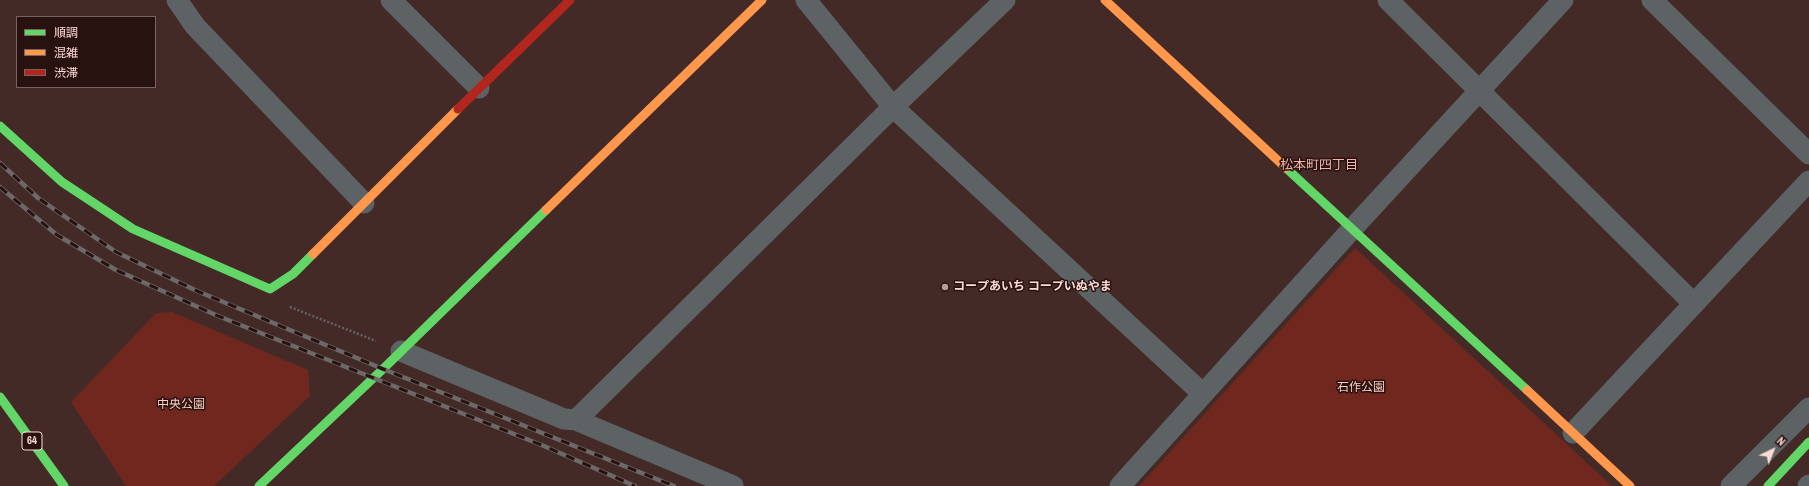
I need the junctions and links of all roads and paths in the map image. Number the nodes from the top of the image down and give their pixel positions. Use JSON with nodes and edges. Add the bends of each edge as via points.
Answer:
{"nodes":[{"id":1,"x":176,"y":0,"type":"edge"},
{"id":2,"x":391,"y":0,"type":"edge"},
{"id":3,"x":570,"y":0,"type":"edge"},
{"id":4,"x":762,"y":0,"type":"edge"},
{"id":5,"x":806,"y":0,"type":"edge"},
{"id":6,"x":1005,"y":0,"type":"edge"},
{"id":7,"x":1105,"y":0,"type":"edge"},
{"id":8,"x":1388,"y":0,"type":"edge"},
{"id":9,"x":1563,"y":0,"type":"edge"},
{"id":10,"x":1652,"y":0,"type":"edge"},
{"id":11,"x":479,"y":88,"type":"junction"},
{"id":12,"x":1479,"y":91,"type":"junction"},
{"id":13,"x":893,"y":107,"type":"junction"},
{"id":14,"x":0,"y":126,"type":"edge"},
{"id":15,"x":1809,"y":154,"type":"edge"},
{"id":16,"x":1809,"y":181,"type":"edge"},
{"id":17,"x":364,"y":203,"type":"junction"},
{"id":18,"x":1352,"y":228,"type":"junction"},
{"id":19,"x":270,"y":289,"type":"junction"},
{"id":20,"x":1694,"y":304,"type":"junction"},
{"id":21,"x":401,"y":351,"type":"junction"},
{"id":22,"x":1203,"y":394,"type":"junction"},
{"id":23,"x":0,"y":397,"type":"edge"},
{"id":24,"x":1809,"y":408,"type":"edge"},
{"id":25,"x":576,"y":420,"type":"junction"},
{"id":26,"x":1573,"y":433,"type":"junction"},
{"id":27,"x":1809,"y":442,"type":"edge"},
{"id":28,"x":264,"y":484,"type":"edge"},
{"id":29,"x":64,"y":486,"type":"edge"},
{"id":30,"x":733,"y":486,"type":"edge"},
{"id":31,"x":1120,"y":486,"type":"edge"},
{"id":32,"x":1630,"y":486,"type":"edge"},
{"id":33,"x":1731,"y":486,"type":"edge"},
{"id":34,"x":1768,"y":486,"type":"edge"}],
"edges":[{"from":1,"to":17,"type":"street","via":[[195,26]]},
{"from":2,"to":11,"type":"street"},
{"from":3,"to":11,"type":"street"},
{"from":4,"to":21,"type":"street"},
{"from":5,"to":13,"type":"street"},
{"from":6,"to":13,"type":"street"},
{"from":7,"to":18,"type":"street"},
{"from":8,"to":12,"type":"street"},
{"from":9,"to":12,"type":"street"},
{"from":10,"to":15,"type":"street"},
{"from":11,"to":17,"type":"street"},
{"from":12,"to":18,"type":"street"},
{"from":12,"to":20,"type":"street"},
{"from":13,"to":22,"type":"street"},
{"from":13,"to":25,"type":"street"},
{"from":14,"to":19,"type":"street","via":[[62,182],[133,229]]},
{"from":16,"to":20,"type":"street"},
{"from":17,"to":19,"type":"street","via":[[293,274]]},
{"from":18,"to":22,"type":"street"},
{"from":18,"to":26,"type":"street"},
{"from":19,"to":21,"type":"path","via":[[276,301]]},
{"from":20,"to":26,"type":"street"},
{"from":21,"to":25,"type":"street","via":[[564,419]]},
{"from":21,"to":28,"type":"street"},
{"from":22,"to":31,"type":"street"},
{"from":23,"to":29,"type":"street","number":"64"},
{"from":24,"to":33,"type":"street"},
{"from":25,"to":30,"type":"street"},
{"from":26,"to":32,"type":"street"},
{"from":27,"to":34,"type":"street"}]}
